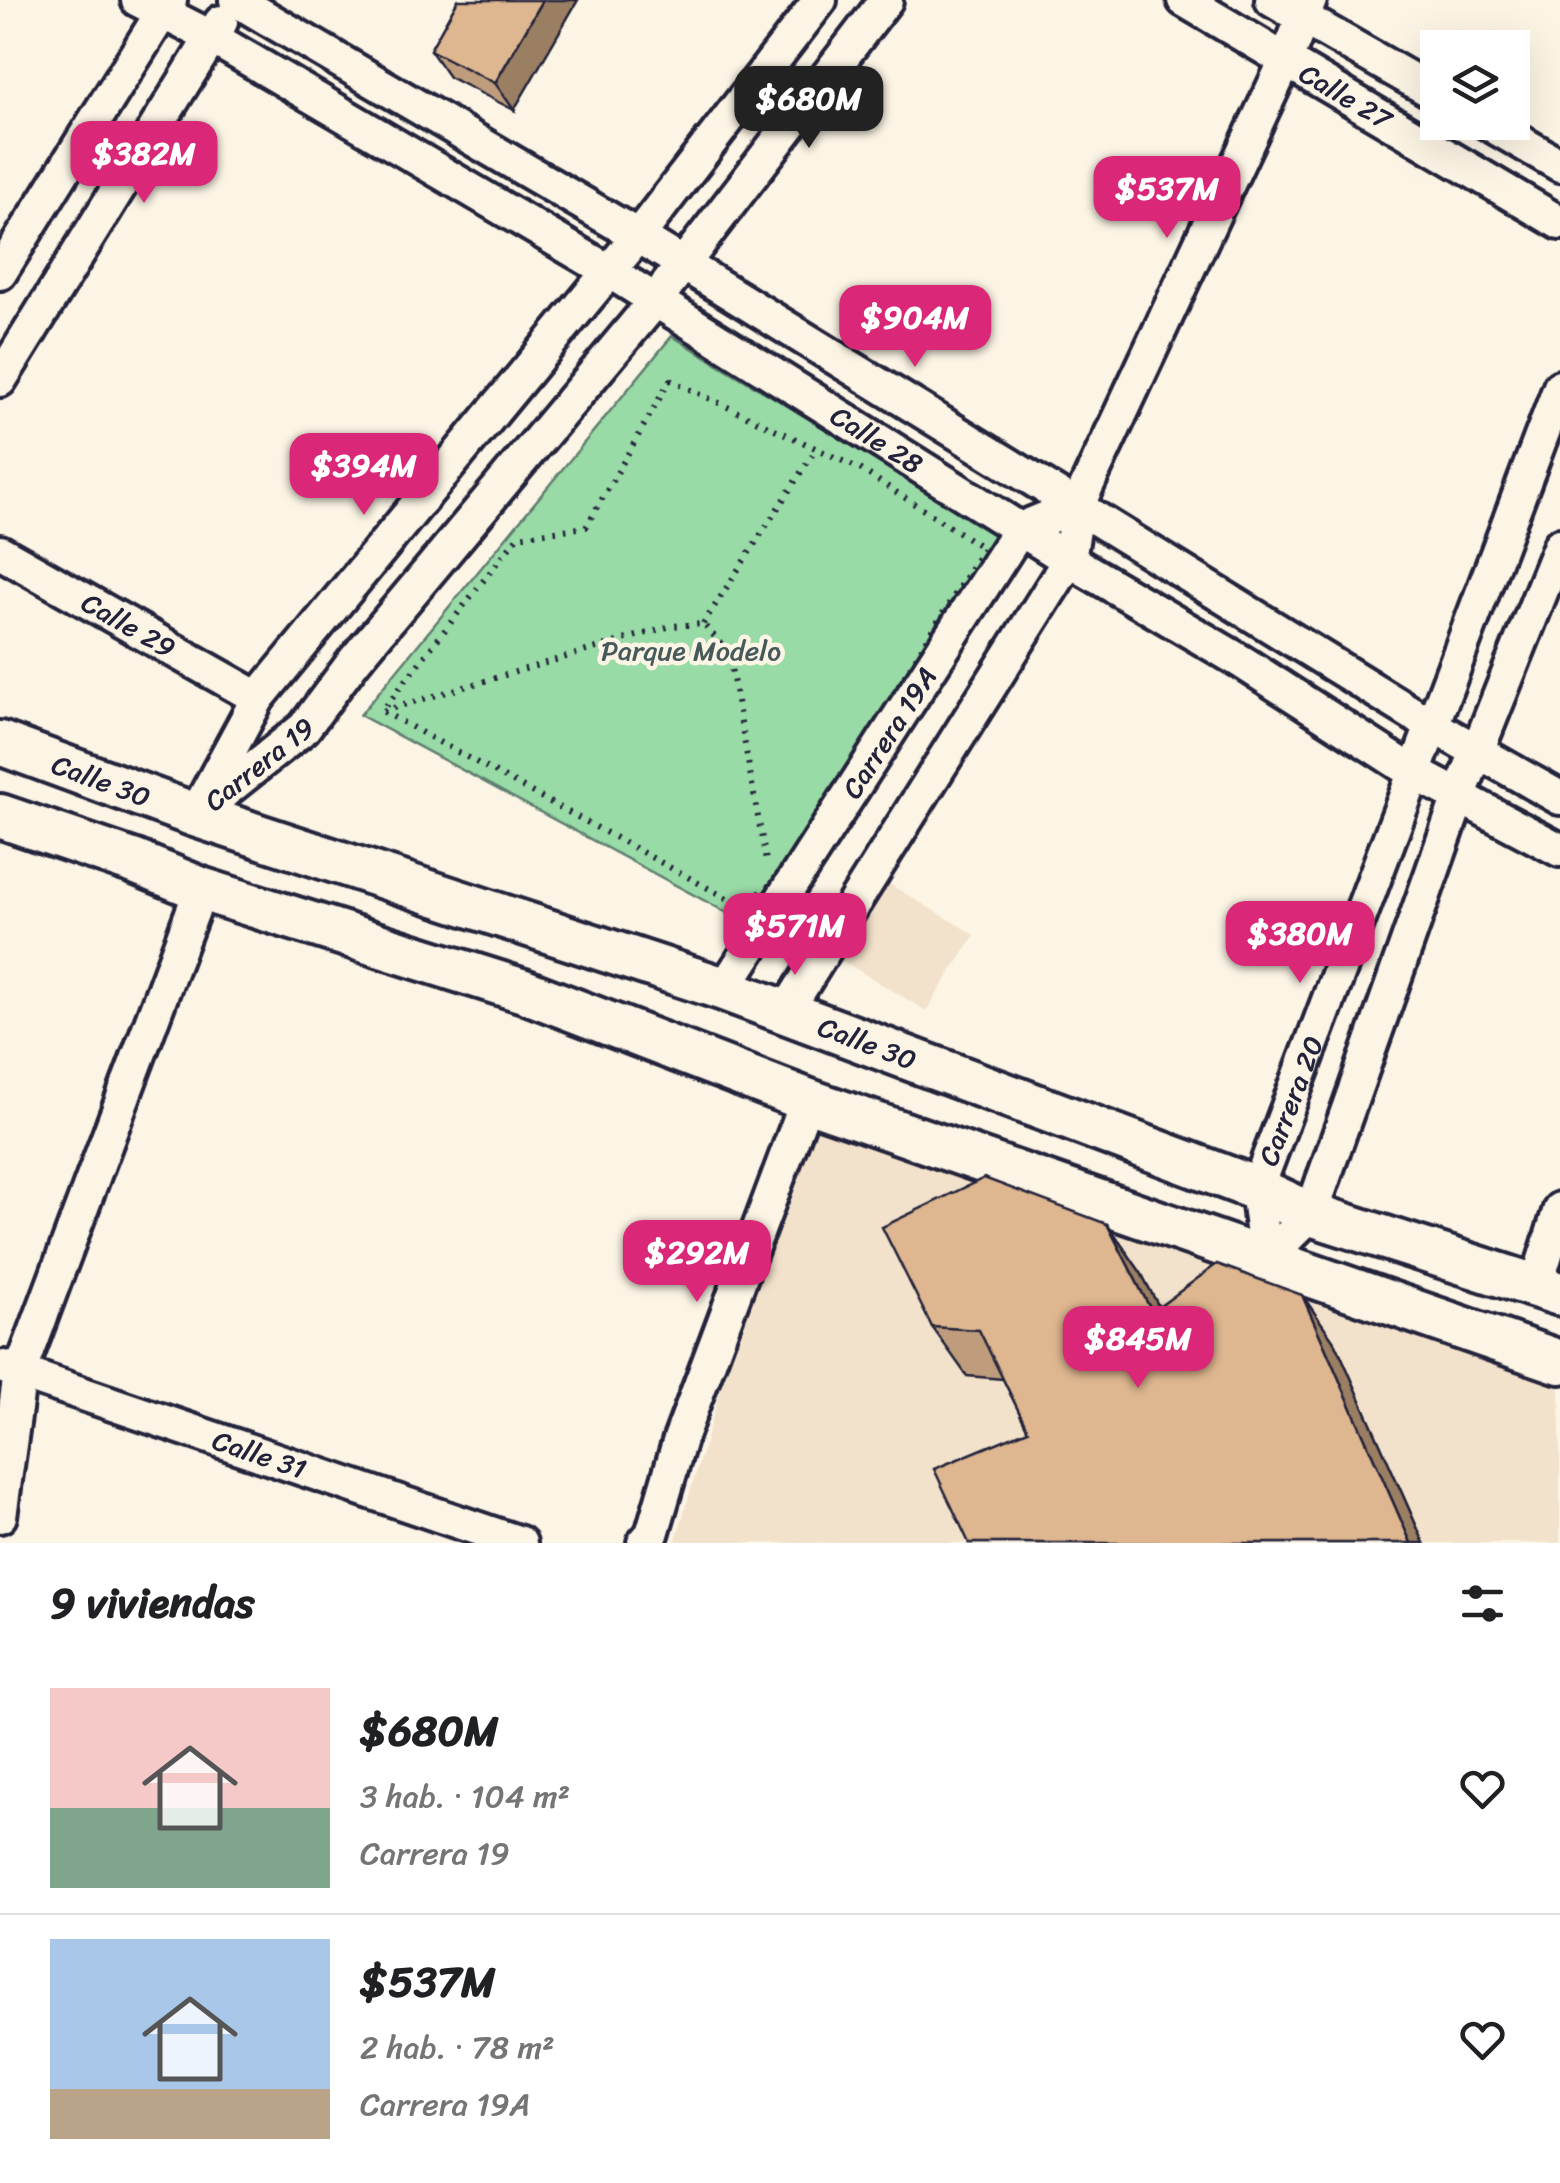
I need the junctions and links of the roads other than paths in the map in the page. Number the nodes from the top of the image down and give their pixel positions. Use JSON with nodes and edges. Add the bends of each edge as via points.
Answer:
{"nodes":[{"id":1,"x":235,"y":0,"type":"edge"},
{"id":2,"x":820,"y":0,"type":"edge"},
{"id":3,"x":886,"y":0,"type":"edge"},
{"id":4,"x":1184,"y":0,"type":"edge"},
{"id":5,"x":1272,"y":0,"type":"edge"},
{"id":6,"x":157,"y":5,"type":"edge"},
{"id":7,"x":1307,"y":9,"type":"edge"},
{"id":8,"x":211,"y":37,"type":"junction"},
{"id":9,"x":1286,"y":60,"type":"junction"},
{"id":10,"x":1420,"y":83,"type":"edge"},
{"id":11,"x":1517,"y":140,"type":"edge"},
{"id":12,"x":1560,"y":165,"type":"edge"},
{"id":13,"x":1560,"y":223,"type":"edge"},
{"id":14,"x":638,"y":236,"type":"junction"},
{"id":15,"x":682,"y":264,"type":"junction"},
{"id":16,"x":606,"y":270,"type":"junction"},
{"id":17,"x":0,"y":273,"type":"edge"},
{"id":18,"x":654,"y":302,"type":"junction"},
{"id":19,"x":0,"y":380,"type":"edge"},
{"id":20,"x":1560,"y":387,"type":"edge"},
{"id":21,"x":1078,"y":505,"type":"junction"},
{"id":22,"x":1020,"y":529,"type":"junction"},
{"id":23,"x":1560,"y":545,"type":"edge"},
{"id":24,"x":0,"y":552,"type":"edge"},
{"id":25,"x":1069,"y":560,"type":"junction"},
{"id":26,"x":258,"y":698,"type":"junction"},
{"id":27,"x":1431,"y":725,"type":"junction"},
{"id":28,"x":0,"y":743,"type":"edge"},
{"id":29,"x":1478,"y":748,"type":"junction"},
{"id":30,"x":1413,"y":772,"type":"junction"},
{"id":31,"x":1560,"y":798,"type":"edge"},
{"id":32,"x":1458,"y":799,"type":"junction"},
{"id":33,"x":195,"y":815,"type":"junction"},
{"id":34,"x":0,"y":816,"type":"edge"},
{"id":35,"x":1560,"y":850,"type":"edge"},
{"id":36,"x":201,"y":889,"type":"junction"},
{"id":37,"x":724,"y":989,"type":"junction"},
{"id":38,"x":785,"y":1013,"type":"junction"},
{"id":39,"x":807,"y":1100,"type":"junction"},
{"id":40,"x":1257,"y":1189,"type":"junction"},
{"id":41,"x":1560,"y":1209,"type":"edge"},
{"id":42,"x":1311,"y":1214,"type":"junction"},
{"id":43,"x":1266,"y":1259,"type":"junction"},
{"id":44,"x":1548,"y":1290,"type":"edge"},
{"id":45,"x":1560,"y":1362,"type":"edge"},
{"id":46,"x":10,"y":1370,"type":"edge"},
{"id":47,"x":0,"y":1516,"type":"edge"},
{"id":48,"x":520,"y":1543,"type":"edge"},
{"id":49,"x":644,"y":1543,"type":"edge"}],
"edges":[{"from":1,"to":8,"type":"street"},
{"from":1,"to":14,"type":"street","name":"Calle 28"},
{"from":2,"to":14,"type":"street","name":"Carrera 19"},
{"from":3,"to":15,"type":"street","name":"Carrera 19"},
{"from":4,"to":9,"type":"street","name":"Calle 27"},
{"from":5,"to":7,"type":"street","name":"Calle 27"},
{"from":6,"to":8,"type":"street","name":"Calle 28"},
{"from":6,"to":17,"type":"street"},
{"from":7,"to":9,"type":"street"},
{"from":7,"to":10,"type":"street","name":"Calle 27"},
{"from":8,"to":16,"type":"street","name":"Calle 28"},
{"from":8,"to":19,"type":"street"},
{"from":9,"to":13,"type":"street","name":"Calle 27"},
{"from":9,"to":21,"type":"street"},
{"from":11,"to":12,"type":"street"},
{"from":14,"to":15,"type":"street","name":"Calle 28"},
{"from":14,"to":16,"type":"street","name":"Carrera 19"},
{"from":15,"to":18,"type":"street","name":"Carrera 19"},
{"from":15,"to":21,"type":"street","name":"Calle 28"},
{"from":16,"to":18,"type":"street","name":"Calle 28"},
{"from":16,"to":26,"type":"street","name":"Carrera 19"},
{"from":18,"to":22,"type":"street","name":"Calle 28"},
{"from":18,"to":33,"type":"street","name":"Carrera 19","via":[[304,728]]},
{"from":20,"to":27,"type":"street","name":"Carrera 20"},
{"from":21,"to":22,"type":"street"},
{"from":21,"to":25,"type":"street"},
{"from":21,"to":27,"type":"street","name":"Calle 28"},
{"from":22,"to":25,"type":"street","name":"Calle 28"},
{"from":22,"to":37,"type":"street","name":"Carrera 19A"},
{"from":23,"to":29,"type":"street"},
{"from":24,"to":26,"type":"street","name":"Calle 29"},
{"from":25,"to":30,"type":"street","name":"Calle 28"},
{"from":25,"to":38,"type":"street"},
{"from":26,"to":33,"type":"street","name":"Carrera 19"},
{"from":27,"to":29,"type":"street","name":"Calle 28"},
{"from":27,"to":30,"type":"street","name":"Carrera 20"},
{"from":28,"to":33,"type":"street","name":"Calle 30"},
{"from":29,"to":31,"type":"street","name":"Calle 28"},
{"from":29,"to":32,"type":"street"},
{"from":30,"to":32,"type":"street","name":"Calle 28"},
{"from":30,"to":40,"type":"street","name":"Carrera 20"},
{"from":32,"to":35,"type":"street","name":"Calle 28"},
{"from":32,"to":42,"type":"street"},
{"from":33,"to":37,"type":"street","name":"Calle 30"},
{"from":34,"to":36,"type":"street"},
{"from":36,"to":39,"type":"street","via":[[524,991]]},
{"from":36,"to":46,"type":"street"},
{"from":37,"to":38,"type":"street","name":"Calle 30"},
{"from":38,"to":40,"type":"street","name":"Calle 30"},
{"from":39,"to":43,"type":"street"},
{"from":39,"to":49,"type":"street"},
{"from":40,"to":42,"type":"street","name":"Calle 30"},
{"from":40,"to":43,"type":"street","name":"Carrera 20"},
{"from":41,"to":44,"type":"street"},
{"from":42,"to":43,"type":"street"},
{"from":42,"to":44,"type":"street","name":"Calle 30"},
{"from":43,"to":45,"type":"street"},
{"from":46,"to":47,"type":"street"},
{"from":46,"to":48,"type":"street","name":"Calle 31"}]}
